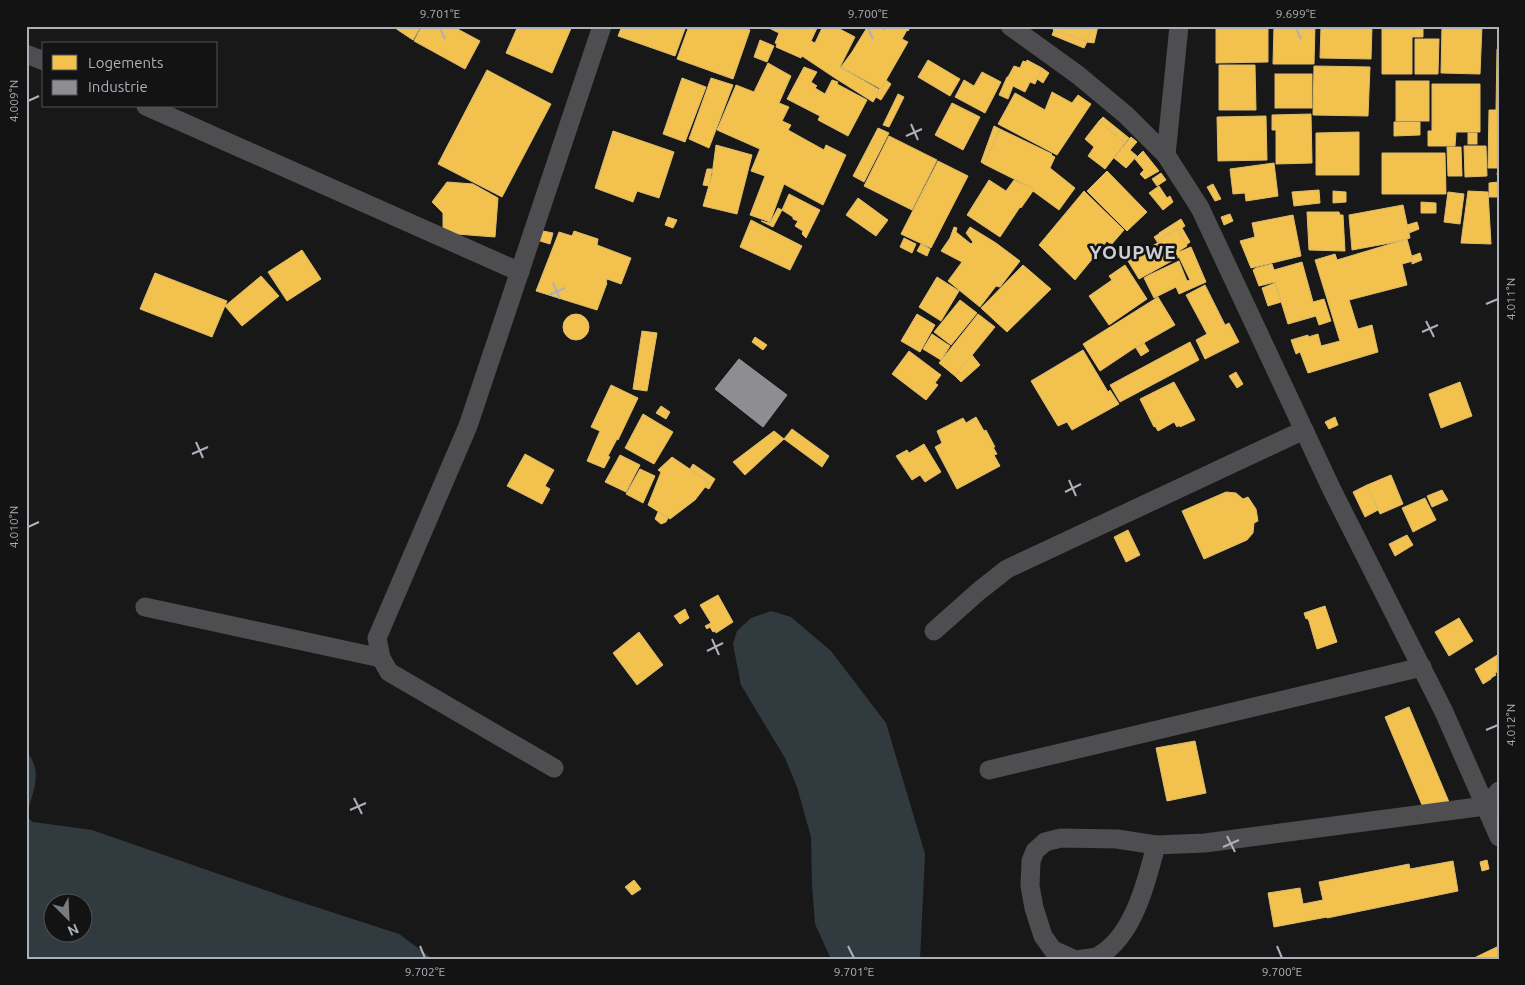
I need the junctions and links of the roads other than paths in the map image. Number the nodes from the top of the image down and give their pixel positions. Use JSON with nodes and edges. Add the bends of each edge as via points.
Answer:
{"nodes":[{"id":1,"x":602,"y":26,"type":"edge"},
{"id":2,"x":1010,"y":26,"type":"edge"},
{"id":3,"x":1179,"y":26,"type":"edge"},
{"id":4,"x":26,"y":54,"type":"edge"},
{"id":5,"x":42,"y":60,"type":"edge"},
{"id":6,"x":151,"y":108,"type":"edge"},
{"id":7,"x":1166,"y":155,"type":"junction"},
{"id":8,"x":520,"y":272,"type":"junction"},
{"id":9,"x":1304,"y":430,"type":"junction"},
{"id":10,"x":145,"y":607,"type":"dead end"},
{"id":11,"x":934,"y":631,"type":"dead end"},
{"id":12,"x":380,"y":658,"type":"junction"},
{"id":13,"x":1422,"y":667,"type":"junction"},
{"id":14,"x":554,"y":768,"type":"dead end"},
{"id":15,"x":989,"y":770,"type":"dead end"},
{"id":16,"x":1499,"y":791,"type":"edge"},
{"id":17,"x":1485,"y":806,"type":"junction"},
{"id":18,"x":1499,"y":837,"type":"edge"},
{"id":19,"x":1156,"y":845,"type":"junction"},
{"id":20,"x":1073,"y":959,"type":"edge"},
{"id":21,"x":1081,"y":959,"type":"edge"}],
"edges":[{"from":1,"to":8,"type":"street"},
{"from":2,"to":7,"type":"street","via":[[1078,75],[1126,115]]},
{"from":3,"to":7,"type":"street"},
{"from":4,"to":5,"type":"street"},
{"from":6,"to":8,"type":"street"},
{"from":7,"to":9,"type":"street","via":[[1200,208]]},
{"from":8,"to":12,"type":"street","via":[[468,426],[377,638]]},
{"from":9,"to":11,"type":"street","via":[[1007,569]]},
{"from":9,"to":13,"type":"street"},
{"from":10,"to":12,"type":"street"},
{"from":12,"to":14,"type":"street","via":[[389,672]]},
{"from":13,"to":15,"type":"street"},
{"from":13,"to":17,"type":"street"},
{"from":16,"to":17,"type":"street"},
{"from":17,"to":18,"type":"street"},
{"from":17,"to":19,"type":"street","via":[[1205,843]]},
{"from":19,"to":20,"type":"street","via":[[1117,839],[1061,838],[1045,842],[1035,851],[1031,861],[1030,886],[1043,936],[1053,950]]},
{"from":19,"to":21,"type":"street","via":[[1147,880],[1125,929],[1099,956]]}]}
